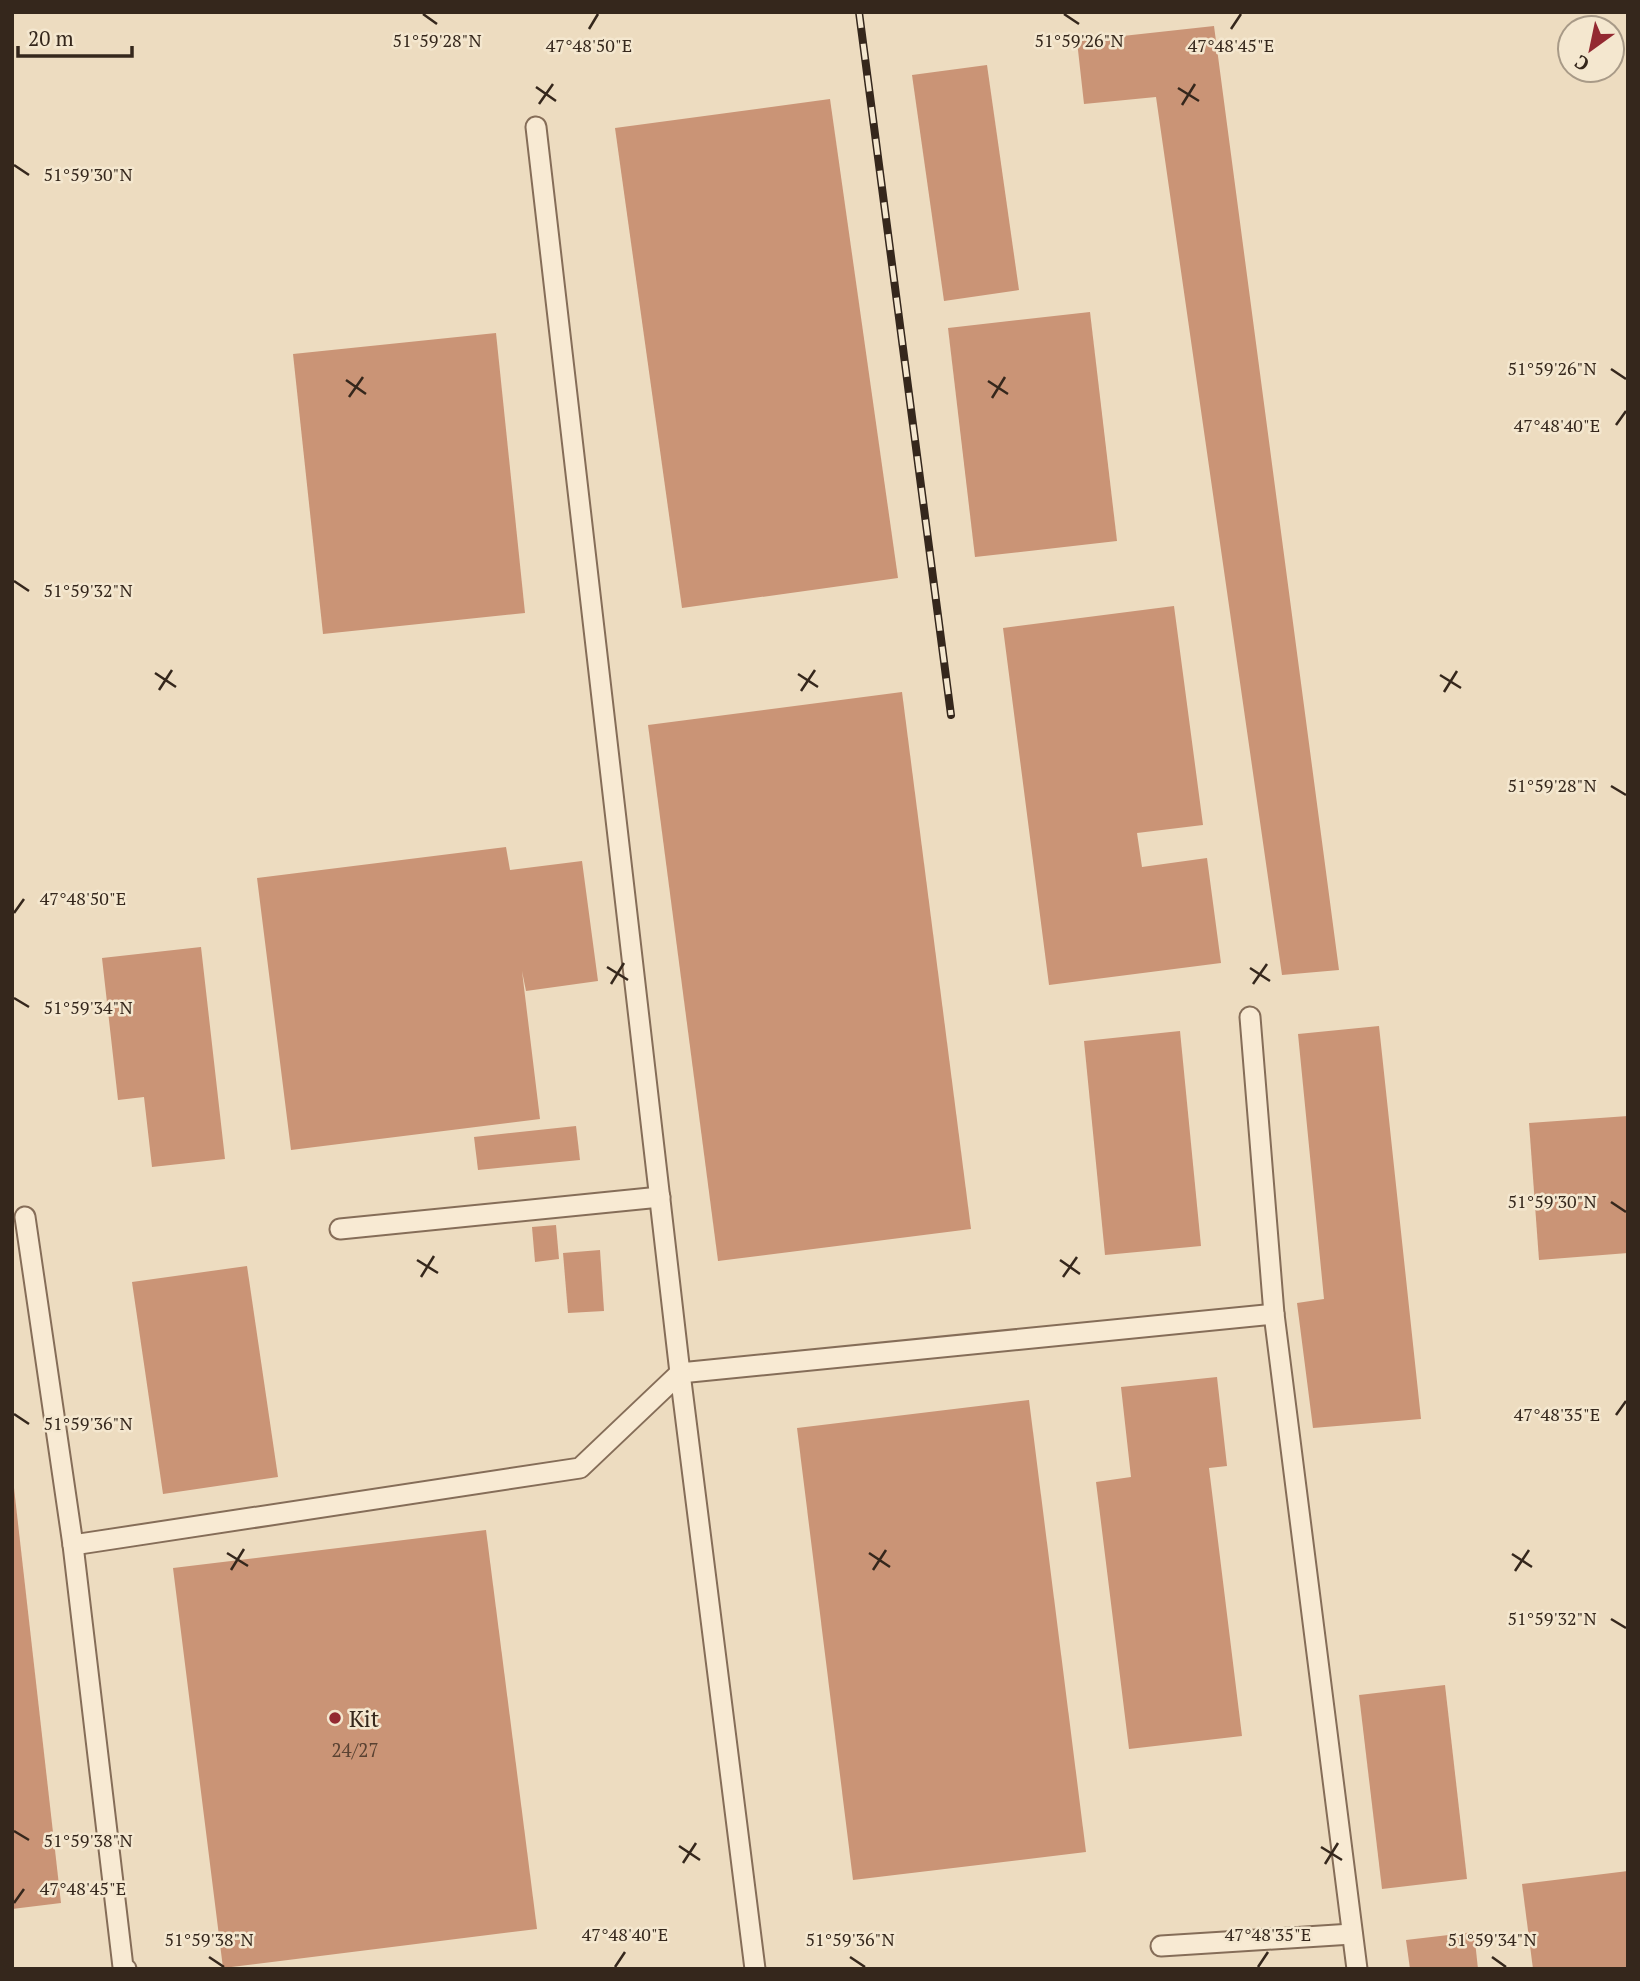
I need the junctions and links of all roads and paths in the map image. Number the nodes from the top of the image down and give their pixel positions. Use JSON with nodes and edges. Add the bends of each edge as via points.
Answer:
{"nodes":[{"id":1,"x":537,"y":127,"type":"dead end"},
{"id":2,"x":1250,"y":1017,"type":"dead end"},
{"id":3,"x":660,"y":1197,"type":"junction"},
{"id":4,"x":25,"y":1217,"type":"dead end"},
{"id":5,"x":340,"y":1229,"type":"dead end"},
{"id":6,"x":1274,"y":1314,"type":"junction"},
{"id":7,"x":680,"y":1373,"type":"junction"},
{"id":8,"x":73,"y":1545,"type":"junction"},
{"id":9,"x":1352,"y":1934,"type":"junction"},
{"id":10,"x":1161,"y":1946,"type":"dead end"},
{"id":11,"x":126,"y":1969,"type":"edge"},
{"id":12,"x":755,"y":1969,"type":"edge"},
{"id":13,"x":1357,"y":1969,"type":"edge"}],
"edges":[{"from":1,"to":3,"type":"lane"},
{"from":2,"to":6,"type":"lane"},
{"from":3,"to":5,"type":"lane"},
{"from":3,"to":7,"type":"lane"},
{"from":4,"to":8,"type":"lane"},
{"from":6,"to":7,"type":"lane"},
{"from":6,"to":9,"type":"lane"},
{"from":7,"to":8,"type":"lane","via":[[580,1468]]},
{"from":7,"to":12,"type":"lane"},
{"from":8,"to":11,"type":"lane"},
{"from":9,"to":10,"type":"lane"},
{"from":9,"to":13,"type":"lane"}]}
